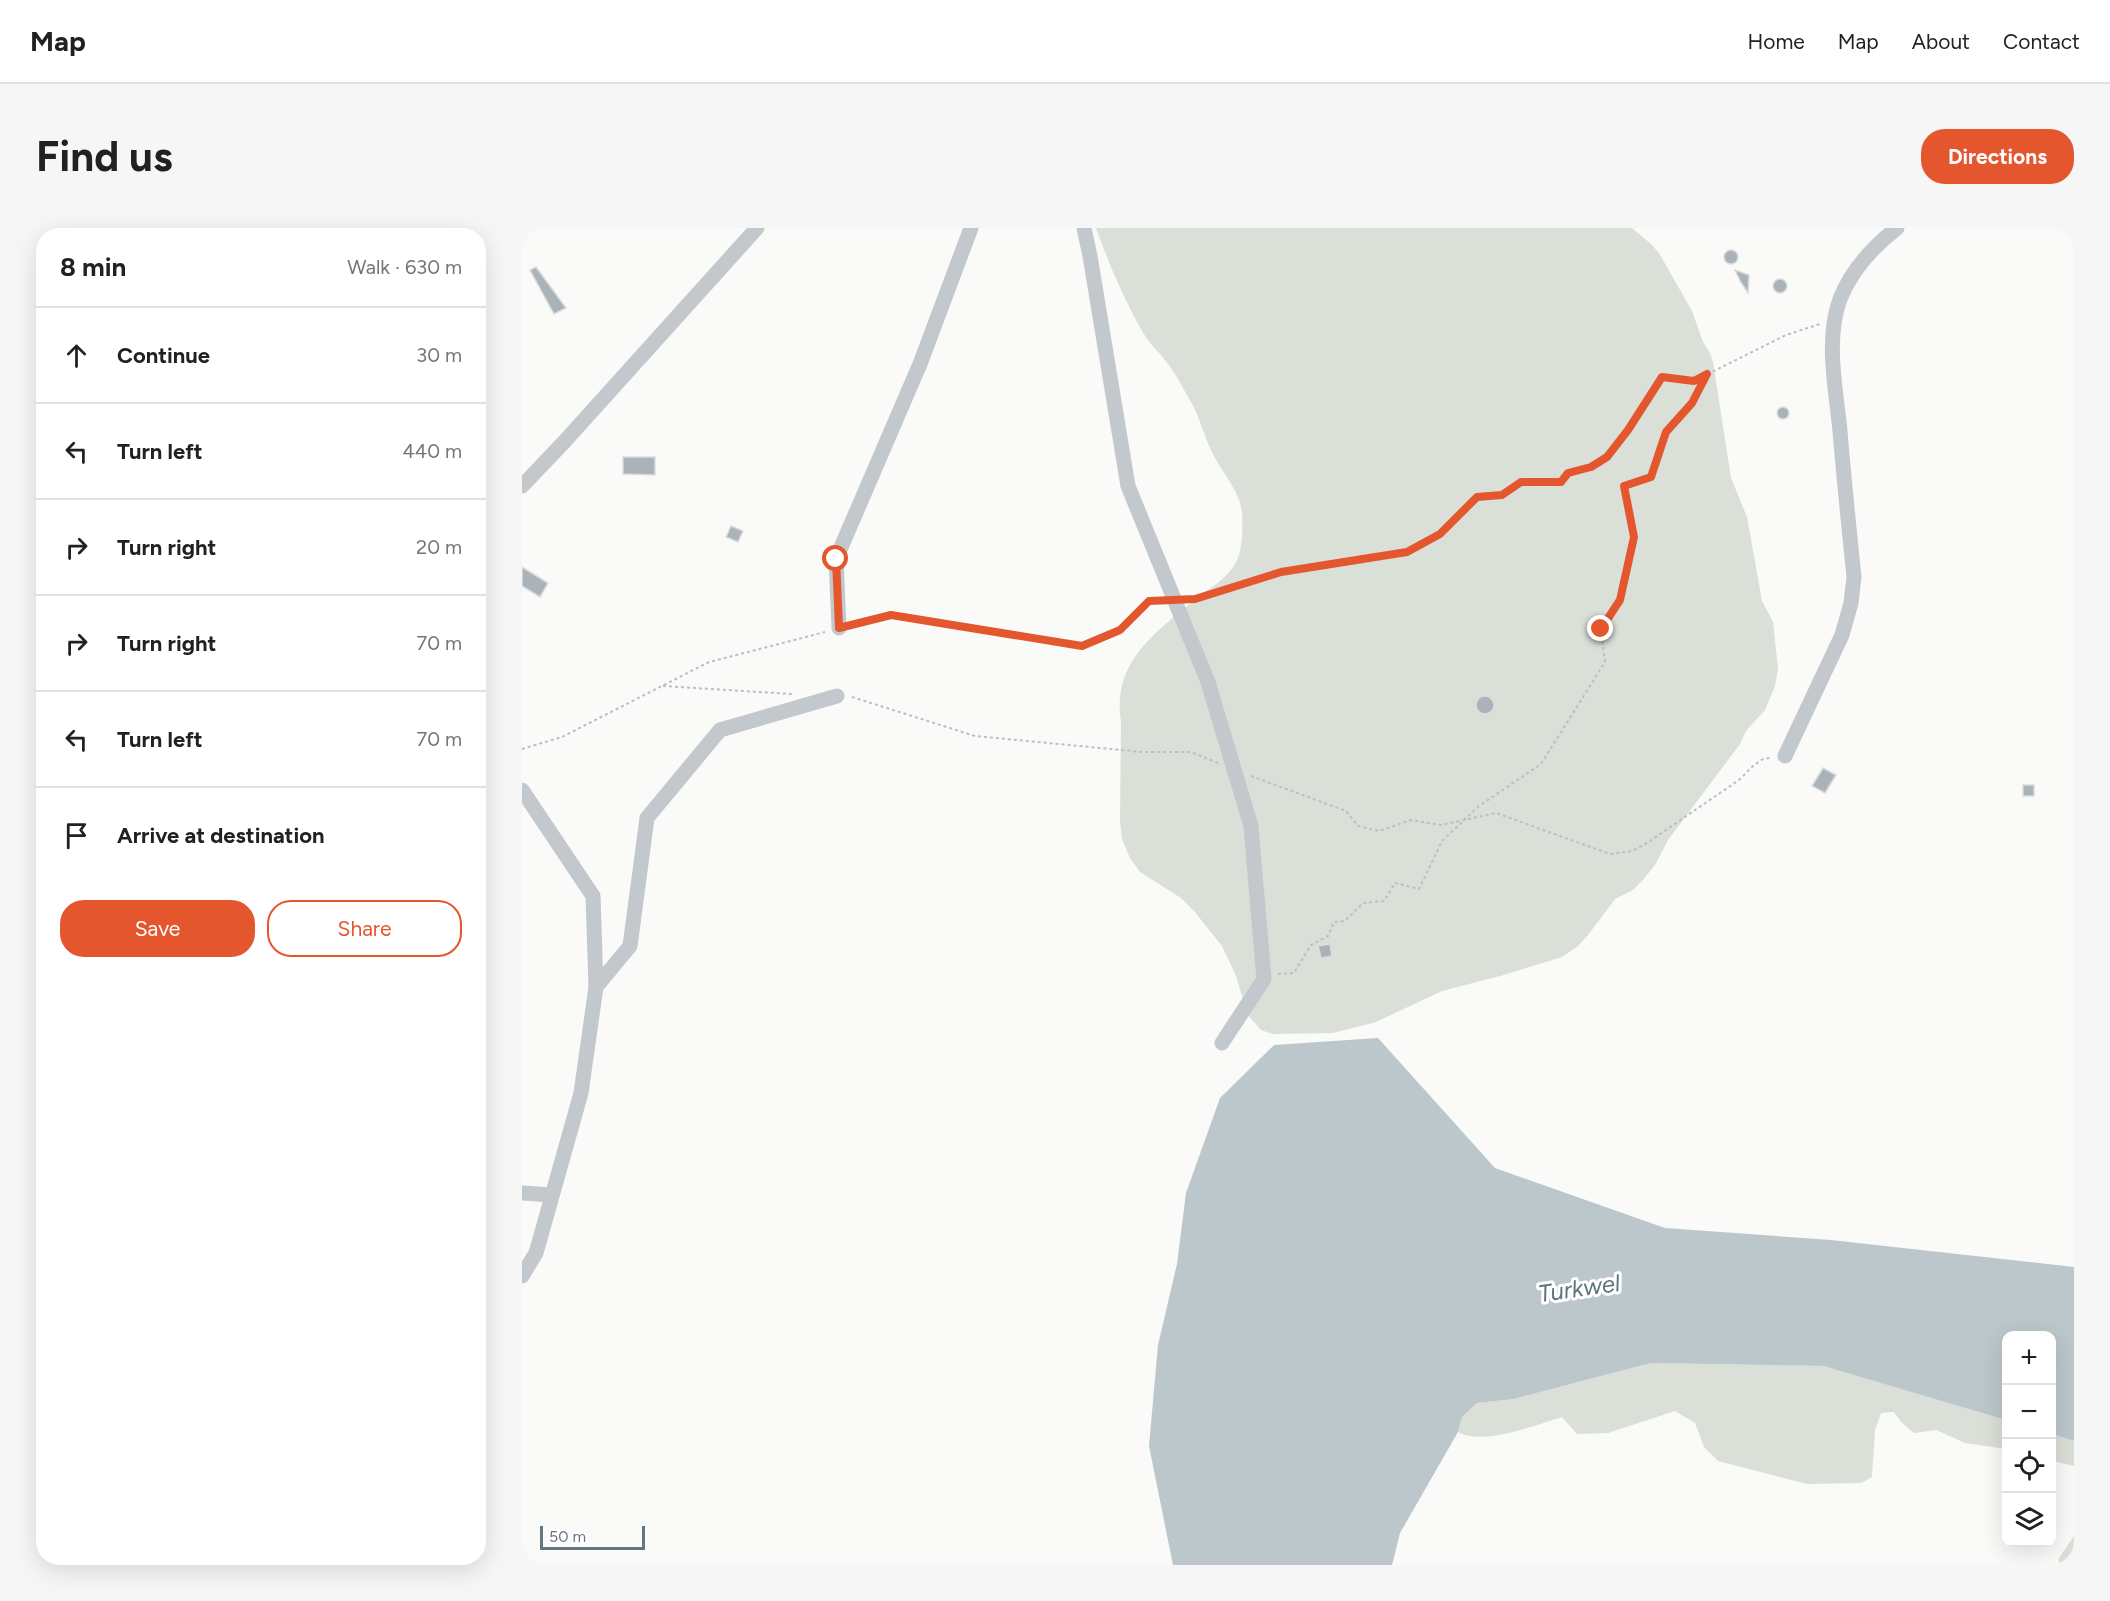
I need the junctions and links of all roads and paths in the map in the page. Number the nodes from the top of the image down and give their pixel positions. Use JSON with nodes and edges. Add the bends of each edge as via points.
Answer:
{"nodes":[{"id":1,"x":757,"y":228,"type":"edge"},
{"id":2,"x":971,"y":228,"type":"edge"},
{"id":3,"x":1084,"y":228,"type":"edge"},
{"id":4,"x":1897,"y":228,"type":"edge"},
{"id":5,"x":1835,"y":319,"type":"junction"},
{"id":6,"x":1707,"y":374,"type":"junction"},
{"id":7,"x":522,"y":486,"type":"edge"},
{"id":8,"x":1175,"y":600,"type":"junction"},
{"id":9,"x":839,"y":628,"type":"junction"},
{"id":10,"x":837,"y":696,"type":"dead end"},
{"id":11,"x":522,"y":749,"type":"edge"},
{"id":12,"x":1785,"y":756,"type":"dead end"},
{"id":13,"x":522,"y":790,"type":"edge"},
{"id":14,"x":1263,"y":975,"type":"junction"},
{"id":15,"x":596,"y":987,"type":"junction"},
{"id":16,"x":1222,"y":1043,"type":"dead end"},
{"id":17,"x":522,"y":1193,"type":"edge"},
{"id":18,"x":552,"y":1195,"type":"junction"},
{"id":19,"x":522,"y":1276,"type":"edge"}],
"edges":[{"from":1,"to":7,"type":"street"},
{"from":2,"to":9,"type":"street","via":[[920,364],[836,559]]},
{"from":3,"to":8,"type":"street","via":[[1128,486]]},
{"from":4,"to":5,"type":"street","via":[[1875,247],[1849,282]]},
{"from":5,"to":6,"type":"path","via":[[1786,335]]},
{"from":5,"to":12,"type":"street","via":[[1833,362],[1854,577],[1842,635]]},
{"from":6,"to":8,"type":"path","via":[[1694,381],[1662,377],[1607,457],[1591,467],[1568,473],[1561,482],[1521,482],[1502,495],[1477,497],[1440,534],[1407,552],[1281,572],[1195,599]]},
{"from":6,"to":14,"type":"path","via":[[1692,403],[1666,432],[1651,477],[1624,486],[1634,537],[1620,600],[1601,629],[1605,662],[1541,764],[1479,806],[1443,841],[1419,889],[1395,883],[1384,901],[1363,903],[1345,921],[1334,922],[1328,936],[1311,945],[1294,973]]},
{"from":8,"to":9,"type":"path","via":[[1149,601],[1120,630],[1082,646],[891,615]]},
{"from":8,"to":14,"type":"street","via":[[1208,682],[1251,826]]},
{"from":9,"to":11,"type":"path","via":[[709,662],[562,737]]},
{"from":10,"to":15,"type":"street","via":[[720,730],[647,818],[630,946]]},
{"from":13,"to":15,"type":"street","via":[[592,896]]},
{"from":14,"to":16,"type":"street"},
{"from":15,"to":18,"type":"street","via":[[581,1093]]},
{"from":17,"to":18,"type":"street"},
{"from":18,"to":19,"type":"street","via":[[536,1253]]}]}
